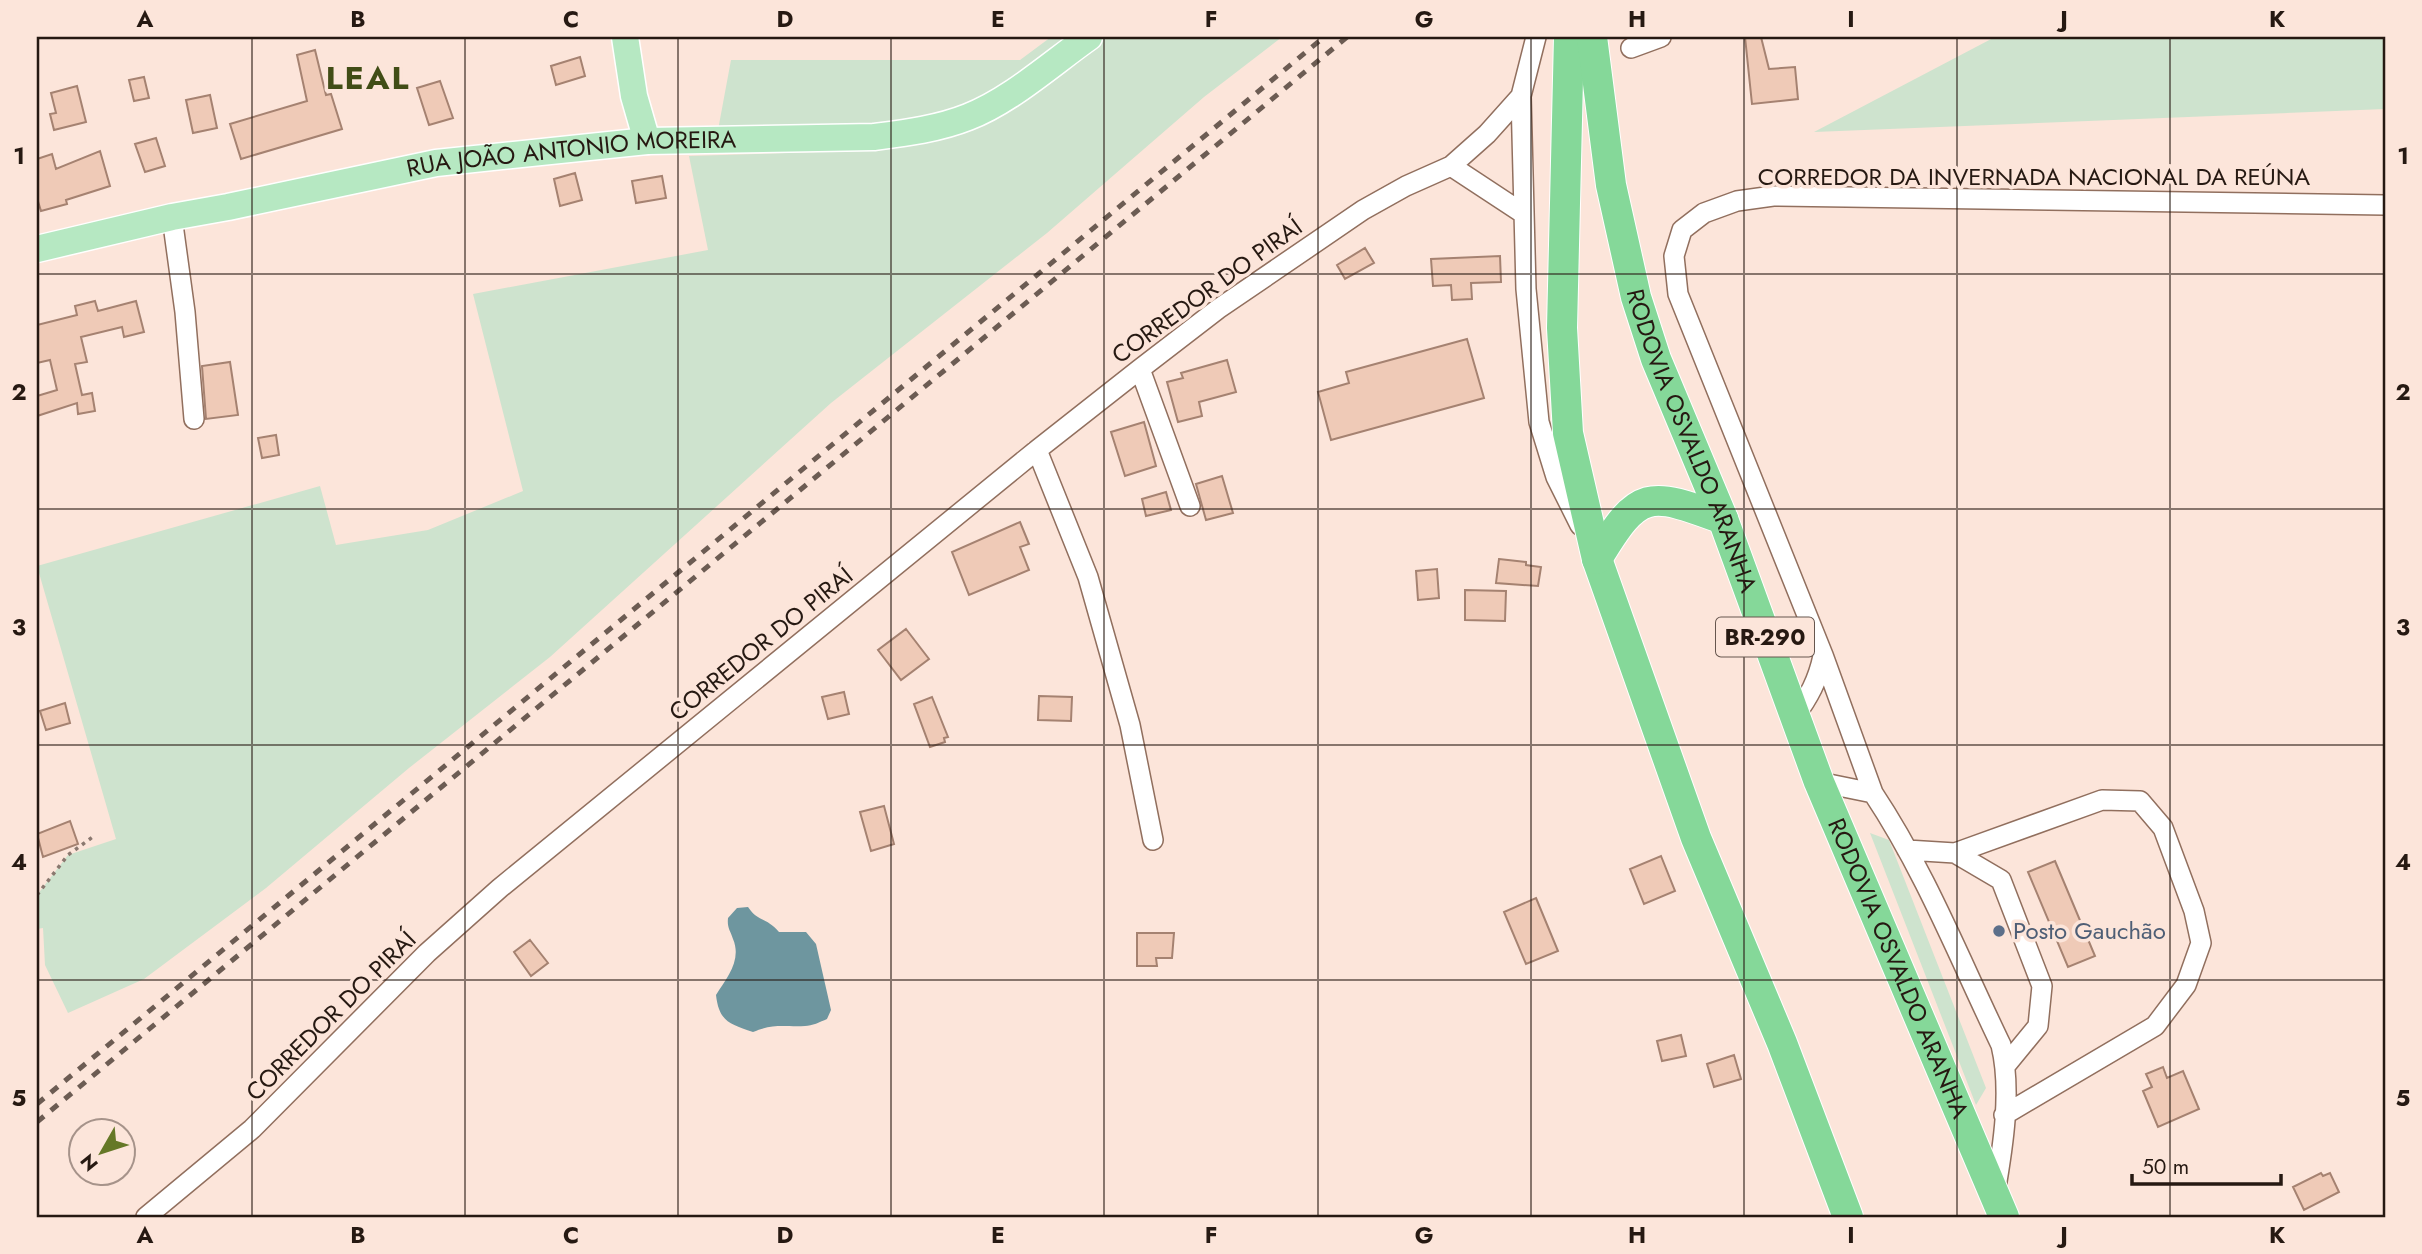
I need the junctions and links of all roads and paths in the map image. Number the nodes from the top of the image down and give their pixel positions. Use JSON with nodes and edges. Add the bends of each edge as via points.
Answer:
{"nodes":[{"id":1,"x":625,"y":37,"type":"edge"},
{"id":2,"x":1089,"y":37,"type":"edge"},
{"id":3,"x":1536,"y":37,"type":"edge"},
{"id":4,"x":1569,"y":37,"type":"edge"},
{"id":5,"x":1592,"y":37,"type":"edge"},
{"id":6,"x":1661,"y":37,"type":"edge"},
{"id":7,"x":1631,"y":48,"type":"dead end"},
{"id":8,"x":1521,"y":96,"type":"junction"},
{"id":9,"x":647,"y":141,"type":"junction"},
{"id":10,"x":1451,"y":166,"type":"junction"},
{"id":11,"x":2385,"y":205,"type":"edge"},
{"id":12,"x":1524,"y":214,"type":"junction"},
{"id":13,"x":172,"y":217,"type":"junction"},
{"id":14,"x":37,"y":249,"type":"edge"},
{"id":15,"x":1140,"y":369,"type":"junction"},
{"id":16,"x":194,"y":419,"type":"dead end"},
{"id":17,"x":1037,"y":450,"type":"junction"},
{"id":18,"x":1190,"y":506,"type":"dead end"},
{"id":19,"x":1723,"y":519,"type":"junction"},
{"id":20,"x":1597,"y":559,"type":"junction"},
{"id":21,"x":1823,"y":654,"type":"junction"},
{"id":22,"x":1794,"y":717,"type":"junction"},
{"id":23,"x":1819,"y":782,"type":"junction"},
{"id":24,"x":1873,"y":793,"type":"junction"},
{"id":25,"x":94,"y":836,"type":"dead end"},
{"id":26,"x":1153,"y":840,"type":"dead end"},
{"id":27,"x":1907,"y":850,"type":"junction"},
{"id":28,"x":1955,"y":853,"type":"junction"},
{"id":29,"x":37,"y":895,"type":"edge"},
{"id":30,"x":2006,"y":1065,"type":"junction"},
{"id":31,"x":2004,"y":1115,"type":"junction"},
{"id":32,"x":1999,"y":1205,"type":"edge"},
{"id":33,"x":168,"y":1210,"type":"edge"},
{"id":34,"x":146,"y":1217,"type":"edge"},
{"id":35,"x":1848,"y":1217,"type":"edge"}],
"edges":[{"from":1,"to":9,"type":"main road"},
{"from":2,"to":9,"type":"main road","name":"RUA JOÃO ANTONIO MOREIRA","via":[[988,107],[932,127],[874,137]]},
{"from":3,"to":8,"type":"street"},
{"from":4,"to":20,"type":"highway","via":[[1562,328],[1568,433]]},
{"from":5,"to":19,"type":"highway","name":"RODOVIA OSVALDO ARANHA","number":"BR-290","via":[[1611,185],[1636,297],[1656,359]]},
{"from":6,"to":7,"type":"street"},
{"from":8,"to":10,"type":"street","name":"CORREDOR DO PIRAÍ"},
{"from":8,"to":12,"type":"street"},
{"from":9,"to":13,"type":"main road","name":"RUA JOÃO ANTONIO MOREIRA","via":[[436,163]]},
{"from":10,"to":12,"type":"street"},
{"from":10,"to":15,"type":"street","name":"CORREDOR DO PIRAÍ","via":[[1363,210]]},
{"from":11,"to":21,"type":"street","name":"CORREDOR DA INVERNADA NACIONAL DA REÚNA","via":[[1773,196],[1715,209],[1682,230],[1674,256],[1678,294]]},
{"from":12,"to":20,"type":"street","via":[[1539,422],[1556,477]]},
{"from":13,"to":14,"type":"main road","name":"RUA JOÃO ANTONIO MOREIRA"},
{"from":13,"to":16,"type":"street"},
{"from":15,"to":17,"type":"street","name":"CORREDOR DO PIRAÍ"},
{"from":15,"to":18,"type":"street"},
{"from":17,"to":26,"type":"street","via":[[1088,577],[1130,725]]},
{"from":17,"to":33,"type":"street","name":"CORREDOR DO PIRAÍ","via":[[500,888],[427,953]]},
{"from":19,"to":20,"type":"highway","via":[[1675,502],[1647,501],[1628,512]]},
{"from":19,"to":22,"type":"highway","name":"RODOVIA OSVALDO ARANHA","number":"BR-290"},
{"from":20,"to":35,"type":"highway","via":[[1696,838],[1782,1043]]},
{"from":21,"to":22,"type":"street","via":[[1810,696]]},
{"from":21,"to":24,"type":"street","name":"CORREDOR DA INVERNADA NACIONAL DA REÚNA"},
{"from":22,"to":23,"type":"highway","name":"RODOVIA OSVALDO ARANHA","number":"BR-290"},
{"from":23,"to":24,"type":"street"},
{"from":23,"to":32,"type":"highway","name":"RODOVIA OSVALDO ARANHA","number":"BR-290"},
{"from":24,"to":27,"type":"street","name":"CORREDOR DA INVERNADA NACIONAL DA REÚNA"},
{"from":25,"to":29,"type":"path","via":[[68,856]]},
{"from":27,"to":28,"type":"street"},
{"from":27,"to":30,"type":"street","name":"CORREDOR DA INVERNADA NACIONAL DA REÚNA","via":[[2001,1045]]},
{"from":28,"to":30,"type":"street","via":[[2001,880],[2042,986],[2038,1026]]},
{"from":28,"to":31,"type":"street","via":[[2102,800],[2140,801],[2163,828],[2201,943],[2186,985],[2155,1026]]},
{"from":30,"to":31,"type":"street"},
{"from":31,"to":32,"type":"street"},
{"from":33,"to":34,"type":"street","name":"CORREDOR DO PIRAÍ"}]}
